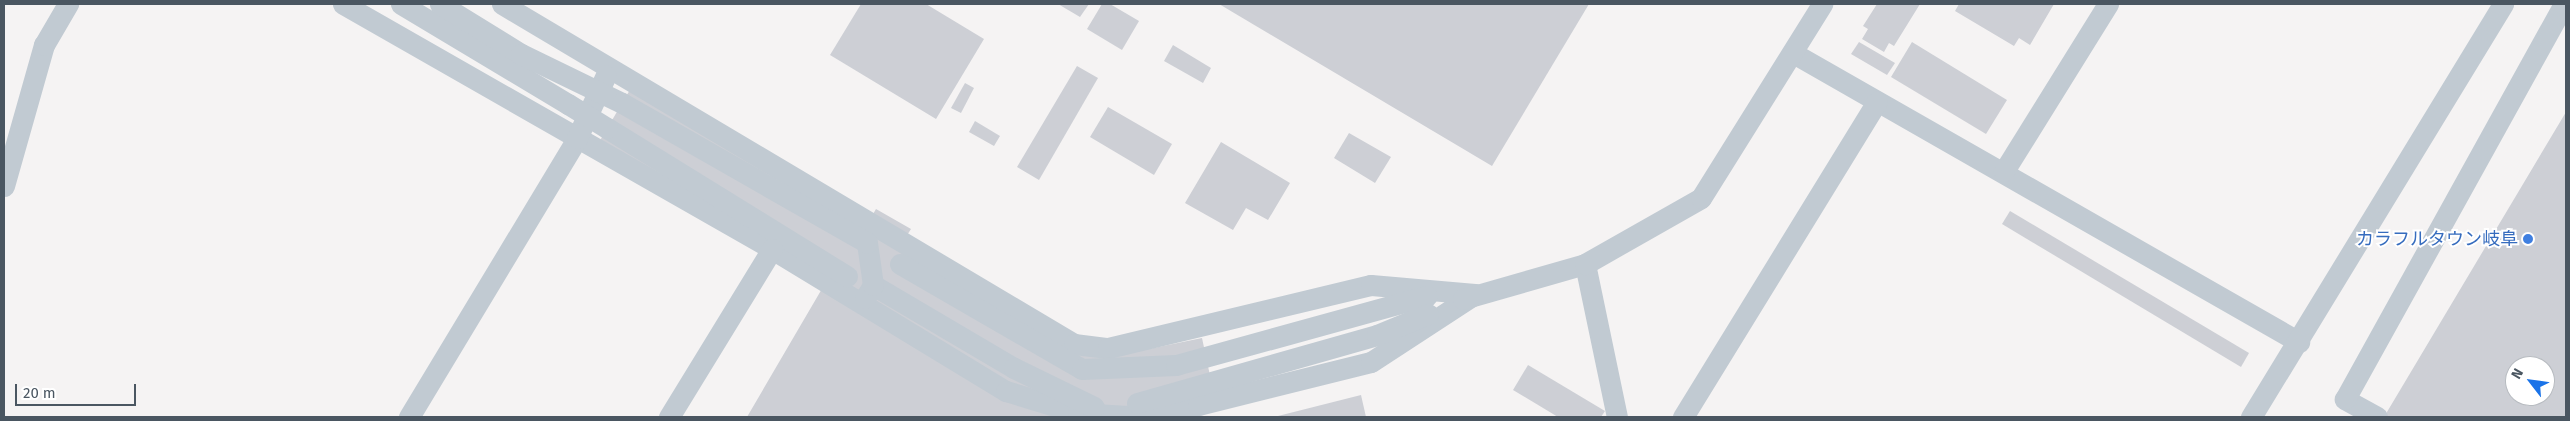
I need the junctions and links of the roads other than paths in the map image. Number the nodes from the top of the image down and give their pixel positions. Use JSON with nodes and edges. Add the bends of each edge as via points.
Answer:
{"nodes":[{"id":1,"x":68,"y":4,"type":"edge"},
{"id":2,"x":343,"y":4,"type":"edge"},
{"id":3,"x":401,"y":4,"type":"edge"},
{"id":4,"x":440,"y":4,"type":"edge"},
{"id":5,"x":502,"y":4,"type":"edge"},
{"id":6,"x":1822,"y":4,"type":"edge"},
{"id":7,"x":2108,"y":4,"type":"edge"},
{"id":8,"x":2503,"y":4,"type":"edge"},
{"id":9,"x":2564,"y":4,"type":"edge"},
{"id":10,"x":1793,"y":52,"type":"junction"},
{"id":11,"x":609,"y":68,"type":"junction"},
{"id":12,"x":1877,"y":102,"type":"junction"},
{"id":13,"x":577,"y":138,"type":"junction"},
{"id":14,"x":2004,"y":171,"type":"junction"},
{"id":15,"x":4,"y":186,"type":"edge"},
{"id":16,"x":772,"y":249,"type":"junction"},
{"id":17,"x":900,"y":264,"type":"dead end"},
{"id":18,"x":1585,"y":264,"type":"junction"},
{"id":19,"x":847,"y":276,"type":"dead end"},
{"id":20,"x":1442,"y":292,"type":"junction"},
{"id":21,"x":1475,"y":294,"type":"junction"},
{"id":22,"x":2300,"y":342,"type":"junction"},
{"id":23,"x":409,"y":417,"type":"edge"},
{"id":24,"x":669,"y":417,"type":"edge"},
{"id":25,"x":1617,"y":417,"type":"edge"},
{"id":26,"x":1683,"y":417,"type":"edge"},
{"id":27,"x":2251,"y":417,"type":"edge"},
{"id":28,"x":2377,"y":417,"type":"edge"}],
"edges":[{"from":1,"to":15,"type":"lane","via":[[44,46]]},
{"from":2,"to":13,"type":"lane"},
{"from":3,"to":19,"type":"lane","bridge":true},
{"from":4,"to":21,"type":"lane","bridge":true,"via":[[521,54],[622,103],[867,243],[868,293],[1104,412],[1376,335]]},
{"from":5,"to":11,"type":"lane"},
{"from":6,"to":10,"type":"lane"},
{"from":7,"to":14,"type":"lane"},
{"from":8,"to":22,"type":"lane"},
{"from":9,"to":28,"type":"lane","via":[[2346,399]]},
{"from":10,"to":12,"type":"lane"},
{"from":10,"to":18,"type":"lane","via":[[1702,198]]},
{"from":11,"to":13,"type":"lane"},
{"from":11,"to":20,"type":"lane","via":[[1074,344],[1108,348],[1371,285]]},
{"from":12,"to":14,"type":"lane"},
{"from":12,"to":26,"type":"lane"},
{"from":13,"to":16,"type":"lane"},
{"from":13,"to":23,"type":"lane"},
{"from":14,"to":22,"type":"lane"},
{"from":16,"to":21,"type":"lane","via":[[1006,391],[1078,413],[1127,416],[1198,405],[1372,362]]},
{"from":16,"to":24,"type":"lane"},
{"from":17,"to":20,"type":"lane","via":[[1082,369],[1176,365]]},
{"from":18,"to":21,"type":"lane"},
{"from":18,"to":25,"type":"lane"},
{"from":20,"to":21,"type":"lane"},
{"from":22,"to":27,"type":"lane"}]}
